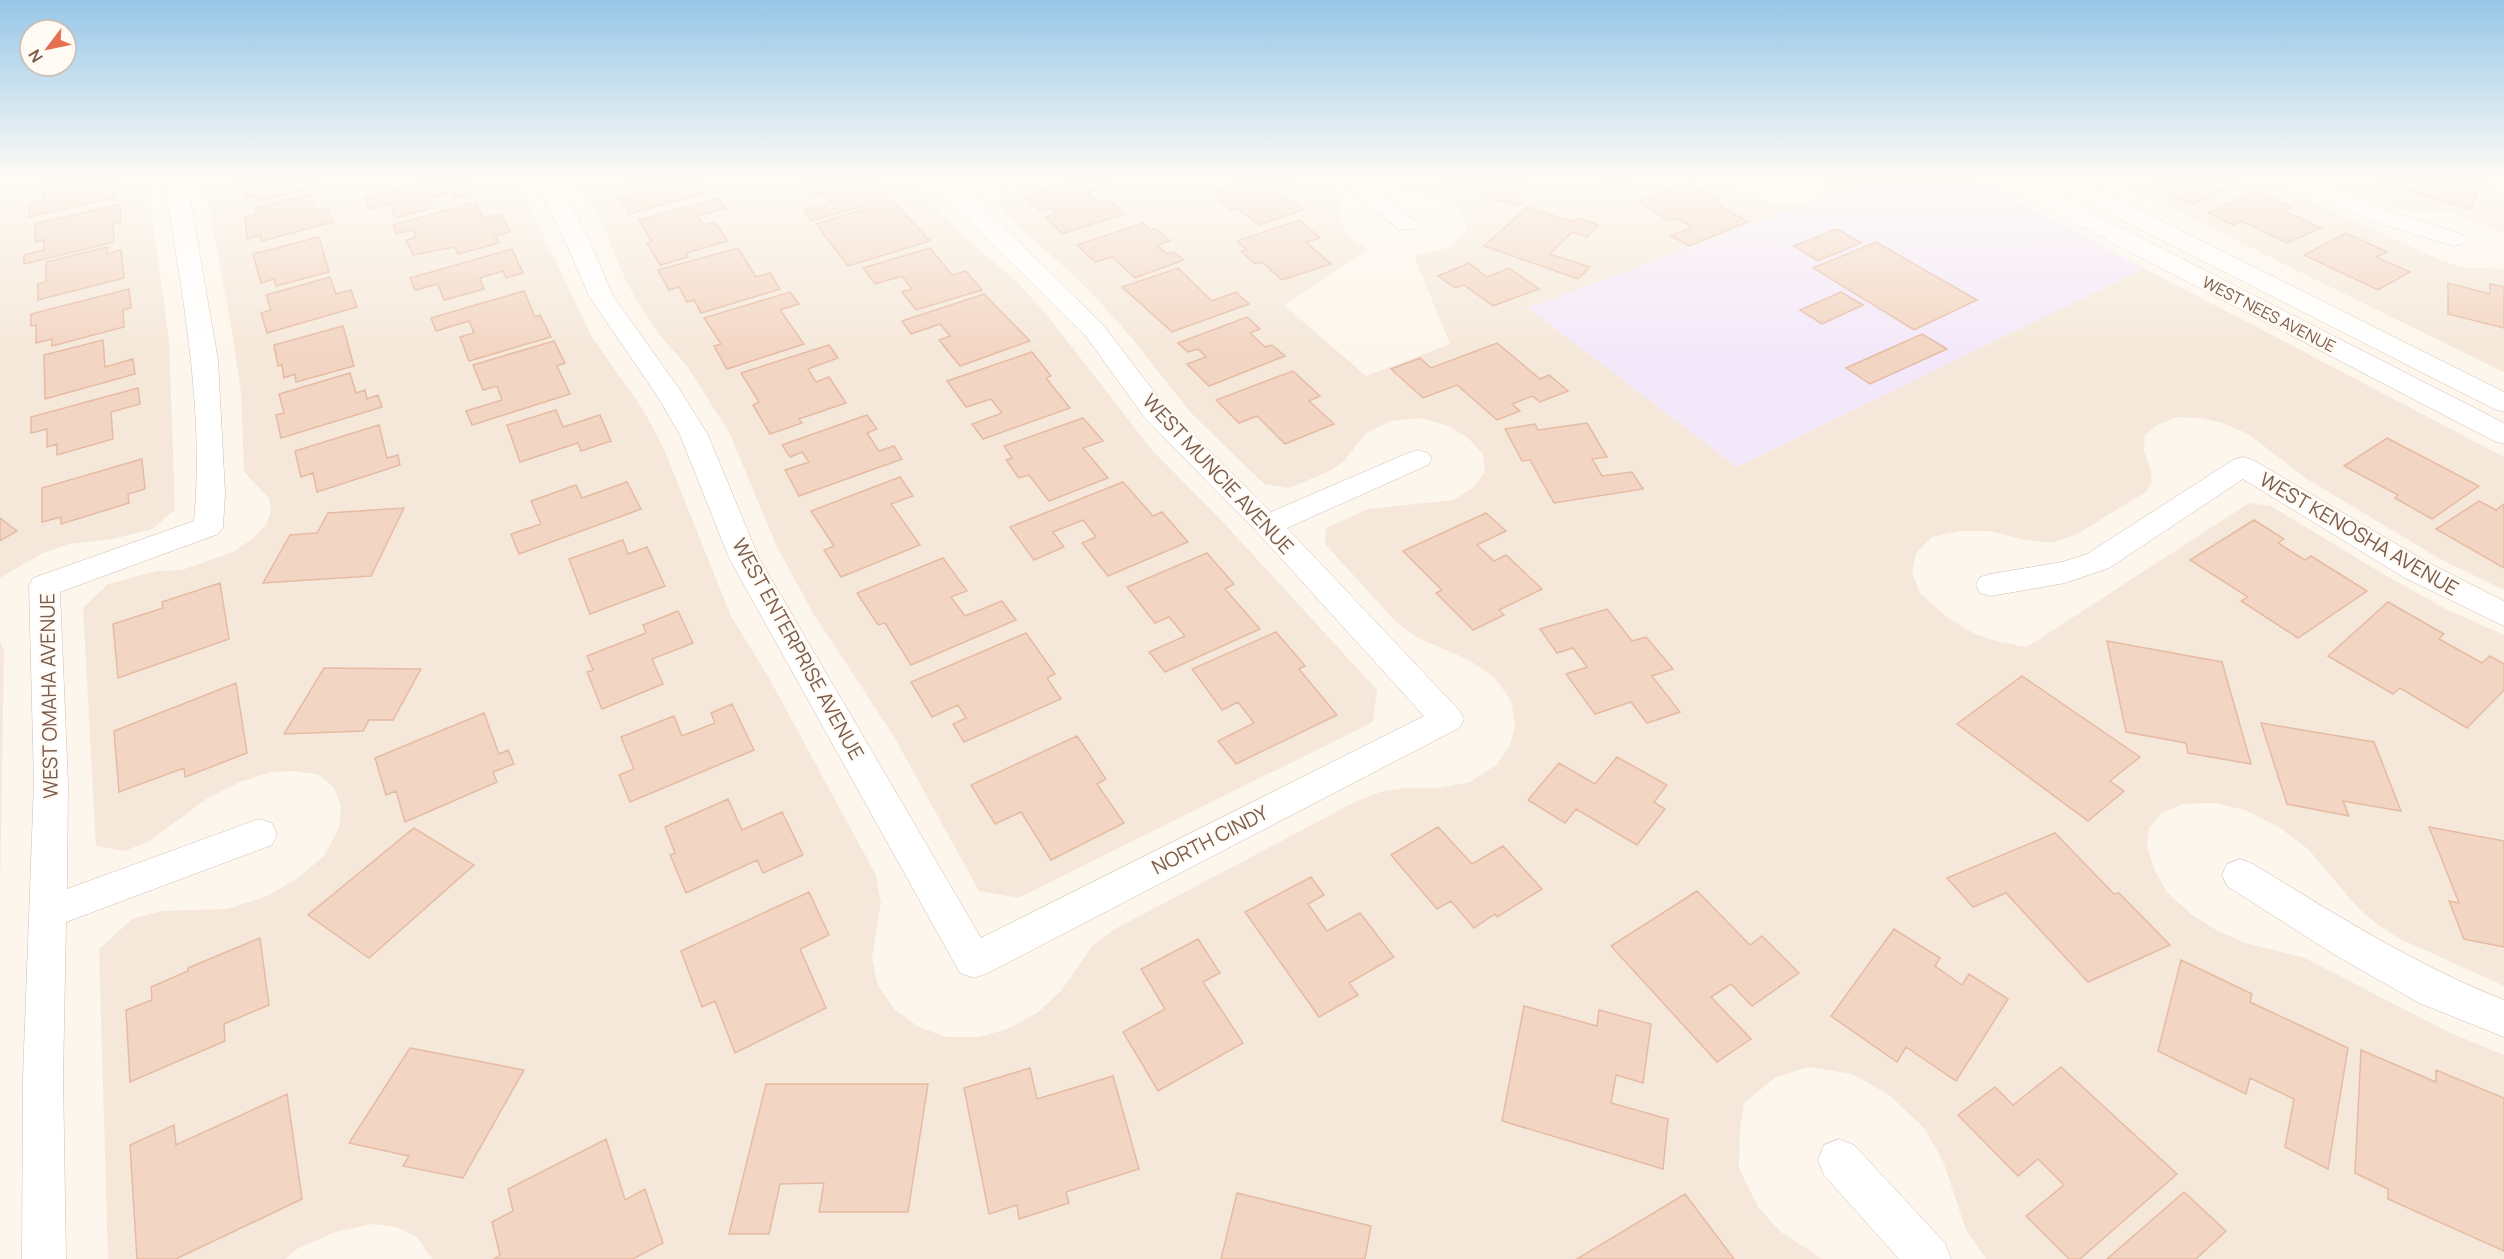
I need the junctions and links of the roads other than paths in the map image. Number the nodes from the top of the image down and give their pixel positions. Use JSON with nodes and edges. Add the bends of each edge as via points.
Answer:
{"nodes":[{"id":1,"x":185,"y":235,"type":"edge"},
{"id":2,"x":574,"y":235,"type":"edge"},
{"id":3,"x":997,"y":235,"type":"edge"},
{"id":4,"x":2116,"y":235,"type":"edge"},
{"id":5,"x":2170,"y":235,"type":"edge"},
{"id":6,"x":2440,"y":235,"type":"edge"},
{"id":7,"x":2454,"y":239,"type":"dead end"},
{"id":8,"x":2504,"y":403,"type":"edge"},
{"id":9,"x":2504,"y":435,"type":"edge"},
{"id":10,"x":1418,"y":459,"type":"dead end"},
{"id":11,"x":1267,"y":525,"type":"junction"},
{"id":12,"x":1991,"y":585,"type":"dead end"},
{"id":13,"x":2504,"y":615,"type":"edge"},
{"id":14,"x":1447,"y":718,"type":"joint"},
{"id":15,"x":259,"y":834,"type":"dead end"},
{"id":16,"x":2240,"y":875,"type":"dead end"},
{"id":17,"x":48,"y":912,"type":"junction"},
{"id":18,"x":974,"y":961,"type":"joint"},
{"id":19,"x":2504,"y":1019,"type":"edge"},
{"id":20,"x":1839,"y":1160,"type":"dead end"},
{"id":21,"x":44,"y":1259,"type":"edge"},
{"id":22,"x":1929,"y":1259,"type":"edge"}],
"edges":[{"from":1,"to":17,"type":"street","name":"WEST OMAHA AVENUE","via":[[205,360],[211,493],[208,527],[44,586],[51,783]]},
{"from":2,"to":18,"type":"street","name":"WEST ENTERPRISE AVENUE","via":[[601,296],[694,435],[744,558]]},
{"from":3,"to":11,"type":"street","name":"WEST MUNCIE AVENUE","via":[[1094,330],[1155,412]]},
{"from":4,"to":9,"type":"main road","name":"WEST NEES AVENUE"},
{"from":5,"to":8,"type":"main road","name":"WEST NEES AVENUE"},
{"from":6,"to":7,"type":"street"},
{"from":10,"to":11,"type":"street"},
{"from":11,"to":14,"type":"street","name":"WEST MUNCIE AVENUE"},
{"from":12,"to":13,"type":"street","name":"WEST KENOSHA AVENUE","via":[[2065,572],[2098,561],[2243,466],[2416,570]]},
{"from":14,"to":18,"type":"street","name":"NORTH CINDY"},
{"from":15,"to":17,"type":"street"},
{"from":16,"to":19,"type":"street","via":[[2348,943],[2433,990]]},
{"from":17,"to":21,"type":"street","name":"WEST OMAHA AVENUE","via":[[43,1077]]},
{"from":20,"to":22,"type":"street"}]}
